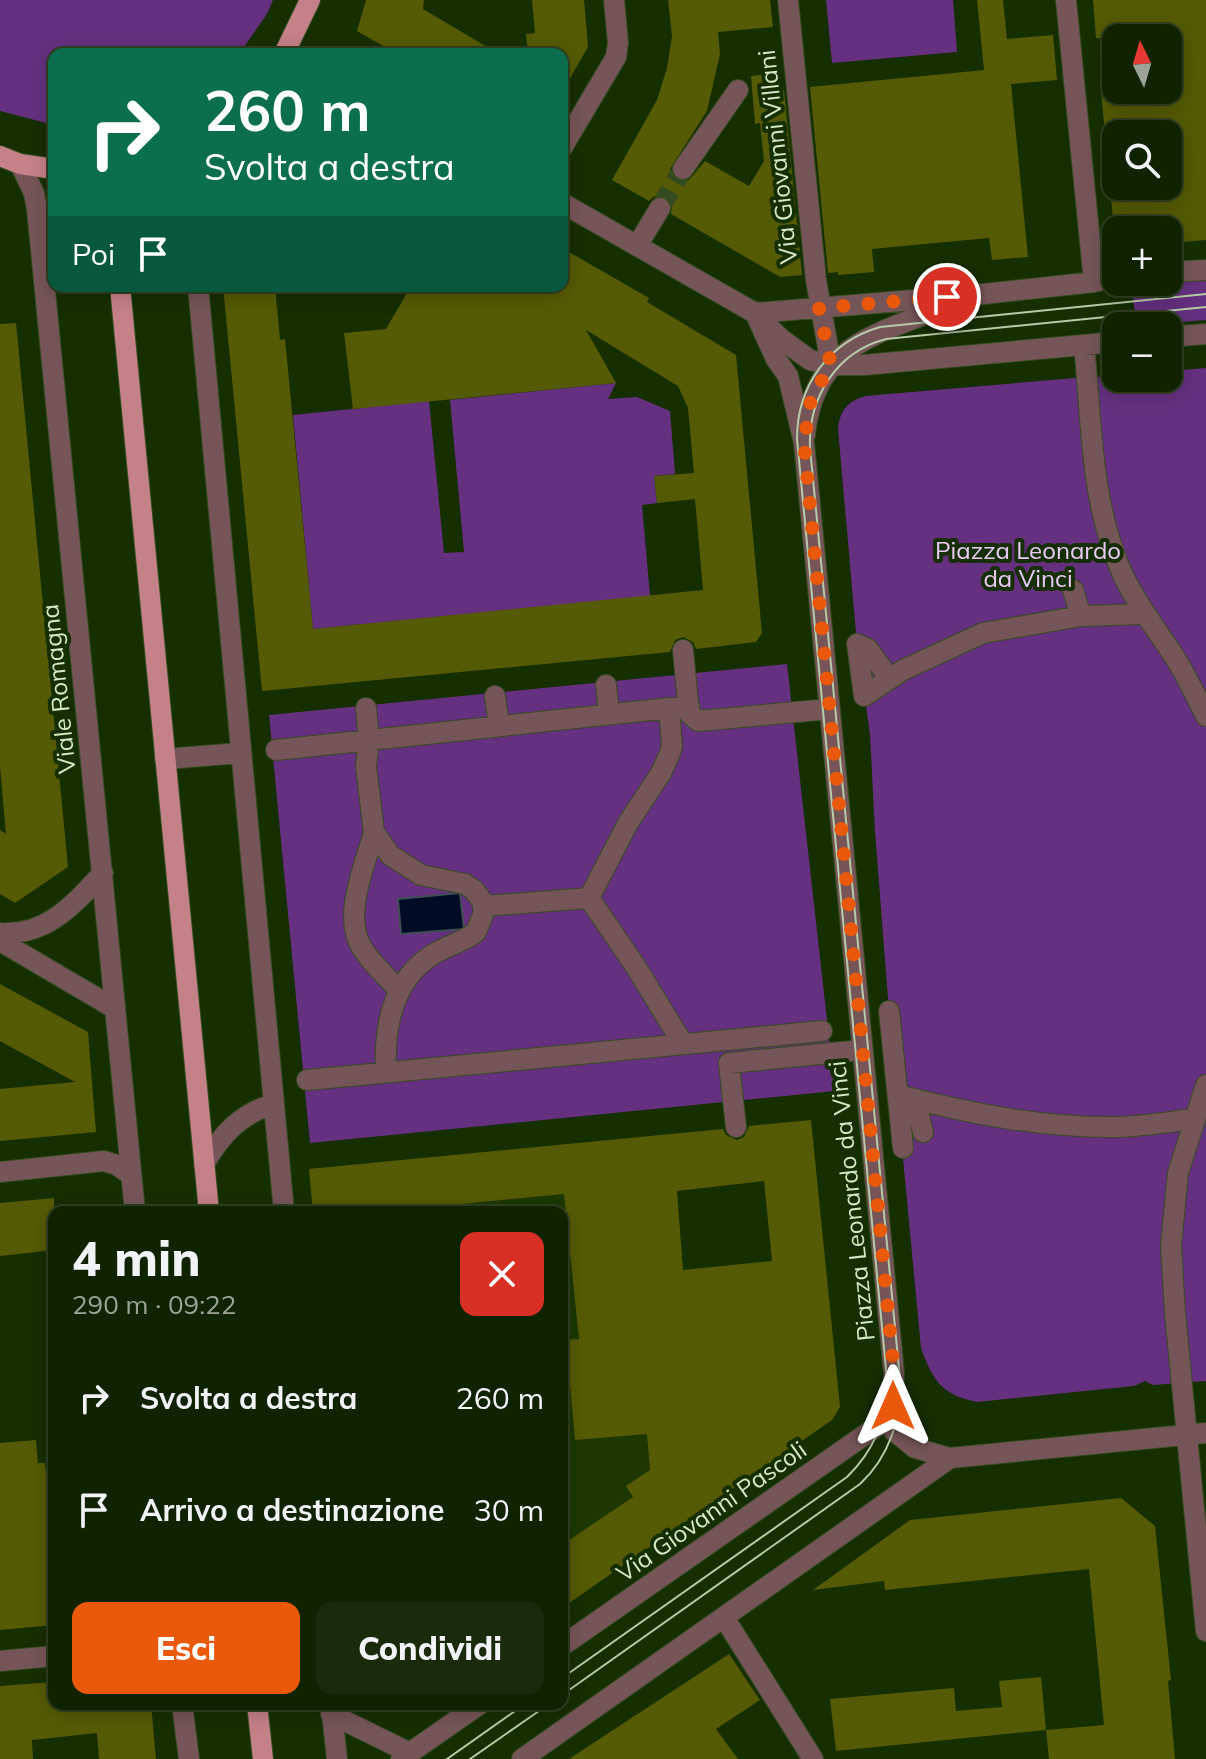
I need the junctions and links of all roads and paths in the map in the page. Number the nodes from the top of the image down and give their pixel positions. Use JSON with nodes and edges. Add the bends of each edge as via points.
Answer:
{"nodes":[{"id":1,"x":310,"y":0,"type":"edge"},
{"id":2,"x":614,"y":0,"type":"edge"},
{"id":3,"x":788,"y":0,"type":"edge"},
{"id":4,"x":1066,"y":0,"type":"edge"},
{"id":5,"x":292,"y":48,"type":"edge"},
{"id":6,"x":738,"y":90,"type":"dead end"},
{"id":7,"x":568,"y":138,"type":"edge"},
{"id":8,"x":0,"y":156,"type":"edge"},
{"id":9,"x":20,"y":164,"type":"junction"},
{"id":10,"x":683,"y":169,"type":"tunnel mouth"},
{"id":11,"x":48,"y":170,"type":"edge"},
{"id":12,"x":568,"y":206,"type":"edge"},
{"id":13,"x":660,"y":208,"type":"tunnel mouth"},
{"id":14,"x":637,"y":246,"type":"junction"},
{"id":15,"x":1206,"y":270,"type":"edge"},
{"id":16,"x":1182,"y":271,"type":"edge"},
{"id":17,"x":1102,"y":280,"type":"edge"},
{"id":18,"x":1094,"y":282,"type":"junction"},
{"id":19,"x":120,"y":292,"type":"edge"},
{"id":20,"x":199,"y":292,"type":"edge"},
{"id":21,"x":974,"y":295,"type":"junction"},
{"id":22,"x":819,"y":308,"type":"junction"},
{"id":23,"x":755,"y":313,"type":"junction"},
{"id":24,"x":1206,"y":334,"type":"edge"},
{"id":25,"x":1182,"y":336,"type":"edge"},
{"id":26,"x":1102,"y":343,"type":"edge"},
{"id":27,"x":1084,"y":345,"type":"junction"},
{"id":28,"x":831,"y":365,"type":"junction"},
{"id":29,"x":804,"y":443,"type":"junction"},
{"id":30,"x":1073,"y":590,"type":"dead end"},
{"id":31,"x":1144,"y":614,"type":"junction"},
{"id":32,"x":1081,"y":616,"type":"junction"},
{"id":33,"x":683,"y":650,"type":"dead end"},
{"id":34,"x":889,"y":678,"type":"dead end"},
{"id":35,"x":606,"y":685,"type":"dead end"},
{"id":36,"x":495,"y":696,"type":"dead end"},
{"id":37,"x":679,"y":707,"type":"junction"},
{"id":38,"x":366,"y":708,"type":"dead end"},
{"id":39,"x":829,"y":709,"type":"junction"},
{"id":40,"x":609,"y":714,"type":"junction"},
{"id":41,"x":1206,"y":716,"type":"edge"},
{"id":42,"x":499,"y":726,"type":"junction"},
{"id":43,"x":369,"y":740,"type":"junction"},
{"id":44,"x":276,"y":750,"type":"dead end"},
{"id":45,"x":240,"y":753,"type":"junction"},
{"id":46,"x":165,"y":759,"type":"junction"},
{"id":47,"x":374,"y":832,"type":"junction"},
{"id":48,"x":103,"y":873,"type":"junction"},
{"id":49,"x":589,"y":898,"type":"junction"},
{"id":50,"x":484,"y":906,"type":"junction"},
{"id":51,"x":0,"y":933,"type":"edge"},
{"id":52,"x":0,"y":941,"type":"edge"},
{"id":53,"x":400,"y":991,"type":"junction"},
{"id":54,"x":114,"y":1008,"type":"junction"},
{"id":55,"x":889,"y":1011,"type":"dead end"},
{"id":56,"x":822,"y":1031,"type":"dead end"},
{"id":57,"x":683,"y":1044,"type":"junction"},
{"id":58,"x":862,"y":1050,"type":"junction"},
{"id":59,"x":386,"y":1072,"type":"junction"},
{"id":60,"x":307,"y":1080,"type":"dead end"},
{"id":61,"x":1206,"y":1085,"type":"edge"},
{"id":62,"x":906,"y":1097,"type":"junction"},
{"id":63,"x":273,"y":1104,"type":"junction"},
{"id":64,"x":1193,"y":1119,"type":"junction"},
{"id":65,"x":1135,"y":1125,"type":"junction"},
{"id":66,"x":736,"y":1127,"type":"dead end"},
{"id":67,"x":923,"y":1132,"type":"dead end"},
{"id":68,"x":1126,"y":1147,"type":"dead end"},
{"id":69,"x":903,"y":1148,"type":"dead end"},
{"id":70,"x":204,"y":1164,"type":"junction"},
{"id":71,"x":0,"y":1172,"type":"edge"},
{"id":72,"x":131,"y":1175,"type":"junction"},
{"id":73,"x":134,"y":1206,"type":"edge"},
{"id":74,"x":208,"y":1206,"type":"edge"},
{"id":75,"x":283,"y":1206,"type":"edge"},
{"id":76,"x":889,"y":1418,"type":"junction"},
{"id":77,"x":1196,"y":1434,"type":"edge"},
{"id":78,"x":950,"y":1458,"type":"junction"},
{"id":79,"x":725,"y":1619,"type":"junction"},
{"id":80,"x":1206,"y":1631,"type":"edge"},
{"id":81,"x":568,"y":1642,"type":"edge"},
{"id":82,"x":48,"y":1657,"type":"edge"},
{"id":83,"x":0,"y":1661,"type":"edge"},
{"id":84,"x":183,"y":1710,"type":"edge"},
{"id":85,"x":258,"y":1710,"type":"edge"},
{"id":86,"x":331,"y":1710,"type":"edge"},
{"id":87,"x":333,"y":1710,"type":"edge"},
{"id":88,"x":471,"y":1710,"type":"edge"},
{"id":89,"x":405,"y":1756,"type":"edge"},
{"id":90,"x":189,"y":1759,"type":"edge"},
{"id":91,"x":263,"y":1759,"type":"edge"},
{"id":92,"x":337,"y":1759,"type":"edge"},
{"id":93,"x":522,"y":1759,"type":"edge"},
{"id":94,"x":813,"y":1759,"type":"edge"}],
"edges":[{"from":1,"to":5,"type":"main road"},
{"from":2,"to":7,"type":"street","via":[[616,57]]},
{"from":3,"to":22,"type":"street","name":"Via Giovanni Villani"},
{"from":4,"to":18,"type":"street"},
{"from":6,"to":10,"type":"street"},
{"from":8,"to":9,"type":"main road"},
{"from":9,"to":11,"type":"main road"},
{"from":9,"to":48,"type":"street","name":"Viale Romagna","via":[[37,209]]},
{"from":12,"to":14,"type":"street"},
{"from":13,"to":14,"type":"street"},
{"from":14,"to":23,"type":"street"},
{"from":15,"to":16,"type":"street"},
{"from":17,"to":18,"type":"street","name":"Piazza Leonardo da Vinci"},
{"from":18,"to":21,"type":"street","name":"Piazza Leonardo da Vinci"},
{"from":19,"to":46,"type":"main road"},
{"from":20,"to":45,"type":"street"},
{"from":21,"to":22,"type":"street","name":"Piazza Leonardo da Vinci"},
{"from":21,"to":28,"type":"street","name":"Piazza Leonardo da Vinci","via":[[864,340]]},
{"from":22,"to":23,"type":"street","name":"Piazza Leonardo da Vinci"},
{"from":22,"to":28,"type":"street"},
{"from":23,"to":28,"type":"street","via":[[795,351]]},
{"from":23,"to":29,"type":"street","name":"Piazza Leonardo da Vinci","via":[[788,376]]},
{"from":24,"to":25,"type":"street"},
{"from":26,"to":27,"type":"street"},
{"from":27,"to":28,"type":"street"},
{"from":27,"to":31,"type":"street","via":[[1102,518]]},
{"from":28,"to":29,"type":"street","name":"Piazza Leonardo da Vinci","via":[[811,399]]},
{"from":29,"to":39,"type":"street","name":"Piazza Leonardo da Vinci"},
{"from":30,"to":32,"type":"street"},
{"from":31,"to":32,"type":"street"},
{"from":31,"to":41,"type":"street"},
{"from":32,"to":34,"type":"street","via":[[983,633]]},
{"from":33,"to":37,"type":"street"},
{"from":35,"to":40,"type":"street"},
{"from":36,"to":42,"type":"street"},
{"from":37,"to":39,"type":"street","via":[[702,721]]},
{"from":37,"to":40,"type":"street"},
{"from":37,"to":49,"type":"street","via":[[661,773]]},
{"from":38,"to":43,"type":"street"},
{"from":39,"to":58,"type":"street","name":"Piazza Leonardo da Vinci"},
{"from":40,"to":42,"type":"street"},
{"from":42,"to":43,"type":"street"},
{"from":43,"to":44,"type":"street"},
{"from":43,"to":47,"type":"street","via":[[366,767]]},
{"from":45,"to":46,"type":"street"},
{"from":45,"to":63,"type":"street"},
{"from":46,"to":70,"type":"main road"},
{"from":47,"to":50,"type":"street","via":[[403,864],[435,880],[470,886]]},
{"from":47,"to":53,"type":"street","via":[[353,923],[361,946]]},
{"from":48,"to":51,"type":"street","via":[[57,918],[19,934]]},
{"from":48,"to":54,"type":"street","name":"Viale Romagna"},
{"from":49,"to":50,"type":"street"},
{"from":49,"to":57,"type":"street"},
{"from":50,"to":53,"type":"street","via":[[476,932],[427,958]]},
{"from":52,"to":54,"type":"street"},
{"from":53,"to":59,"type":"street","via":[[387,1022]]},
{"from":54,"to":72,"type":"street","name":"Viale Romagna"},
{"from":55,"to":62,"type":"street"},
{"from":56,"to":57,"type":"street","name":"Piazza Leonardo da Vinci"},
{"from":57,"to":59,"type":"street","name":"Piazza Leonardo da Vinci"},
{"from":58,"to":66,"type":"street","via":[[729,1063]]},
{"from":58,"to":76,"type":"street","name":"Piazza Leonardo da Vinci","via":[[894,1373]]},
{"from":59,"to":60,"type":"street","name":"Piazza Leonardo da Vinci"},
{"from":61,"to":64,"type":"street"},
{"from":62,"to":65,"type":"street","via":[[1043,1124]]},
{"from":62,"to":67,"type":"street"},
{"from":62,"to":69,"type":"street"},
{"from":63,"to":70,"type":"street","via":[[237,1121]]},
{"from":63,"to":75,"type":"street"},
{"from":64,"to":65,"type":"street"},
{"from":64,"to":77,"type":"street","via":[[1178,1173],[1171,1245]]},
{"from":65,"to":68,"type":"street"},
{"from":70,"to":74,"type":"main road"},
{"from":71,"to":72,"type":"street","via":[[104,1161]]},
{"from":72,"to":73,"type":"street","name":"Viale Romagna"},
{"from":76,"to":78,"type":"street","via":[[907,1443]]},
{"from":76,"to":81,"type":"street","name":"Via Giovanni Pascoli"},
{"from":77,"to":78,"type":"street"},
{"from":77,"to":80,"type":"street"},
{"from":78,"to":79,"type":"street"},
{"from":79,"to":93,"type":"street"},
{"from":79,"to":94,"type":"street"},
{"from":82,"to":83,"type":"street"},
{"from":84,"to":90,"type":"street"},
{"from":85,"to":91,"type":"main road"},
{"from":86,"to":92,"type":"street"},
{"from":87,"to":89,"type":"street"},
{"from":88,"to":89,"type":"street"}]}
